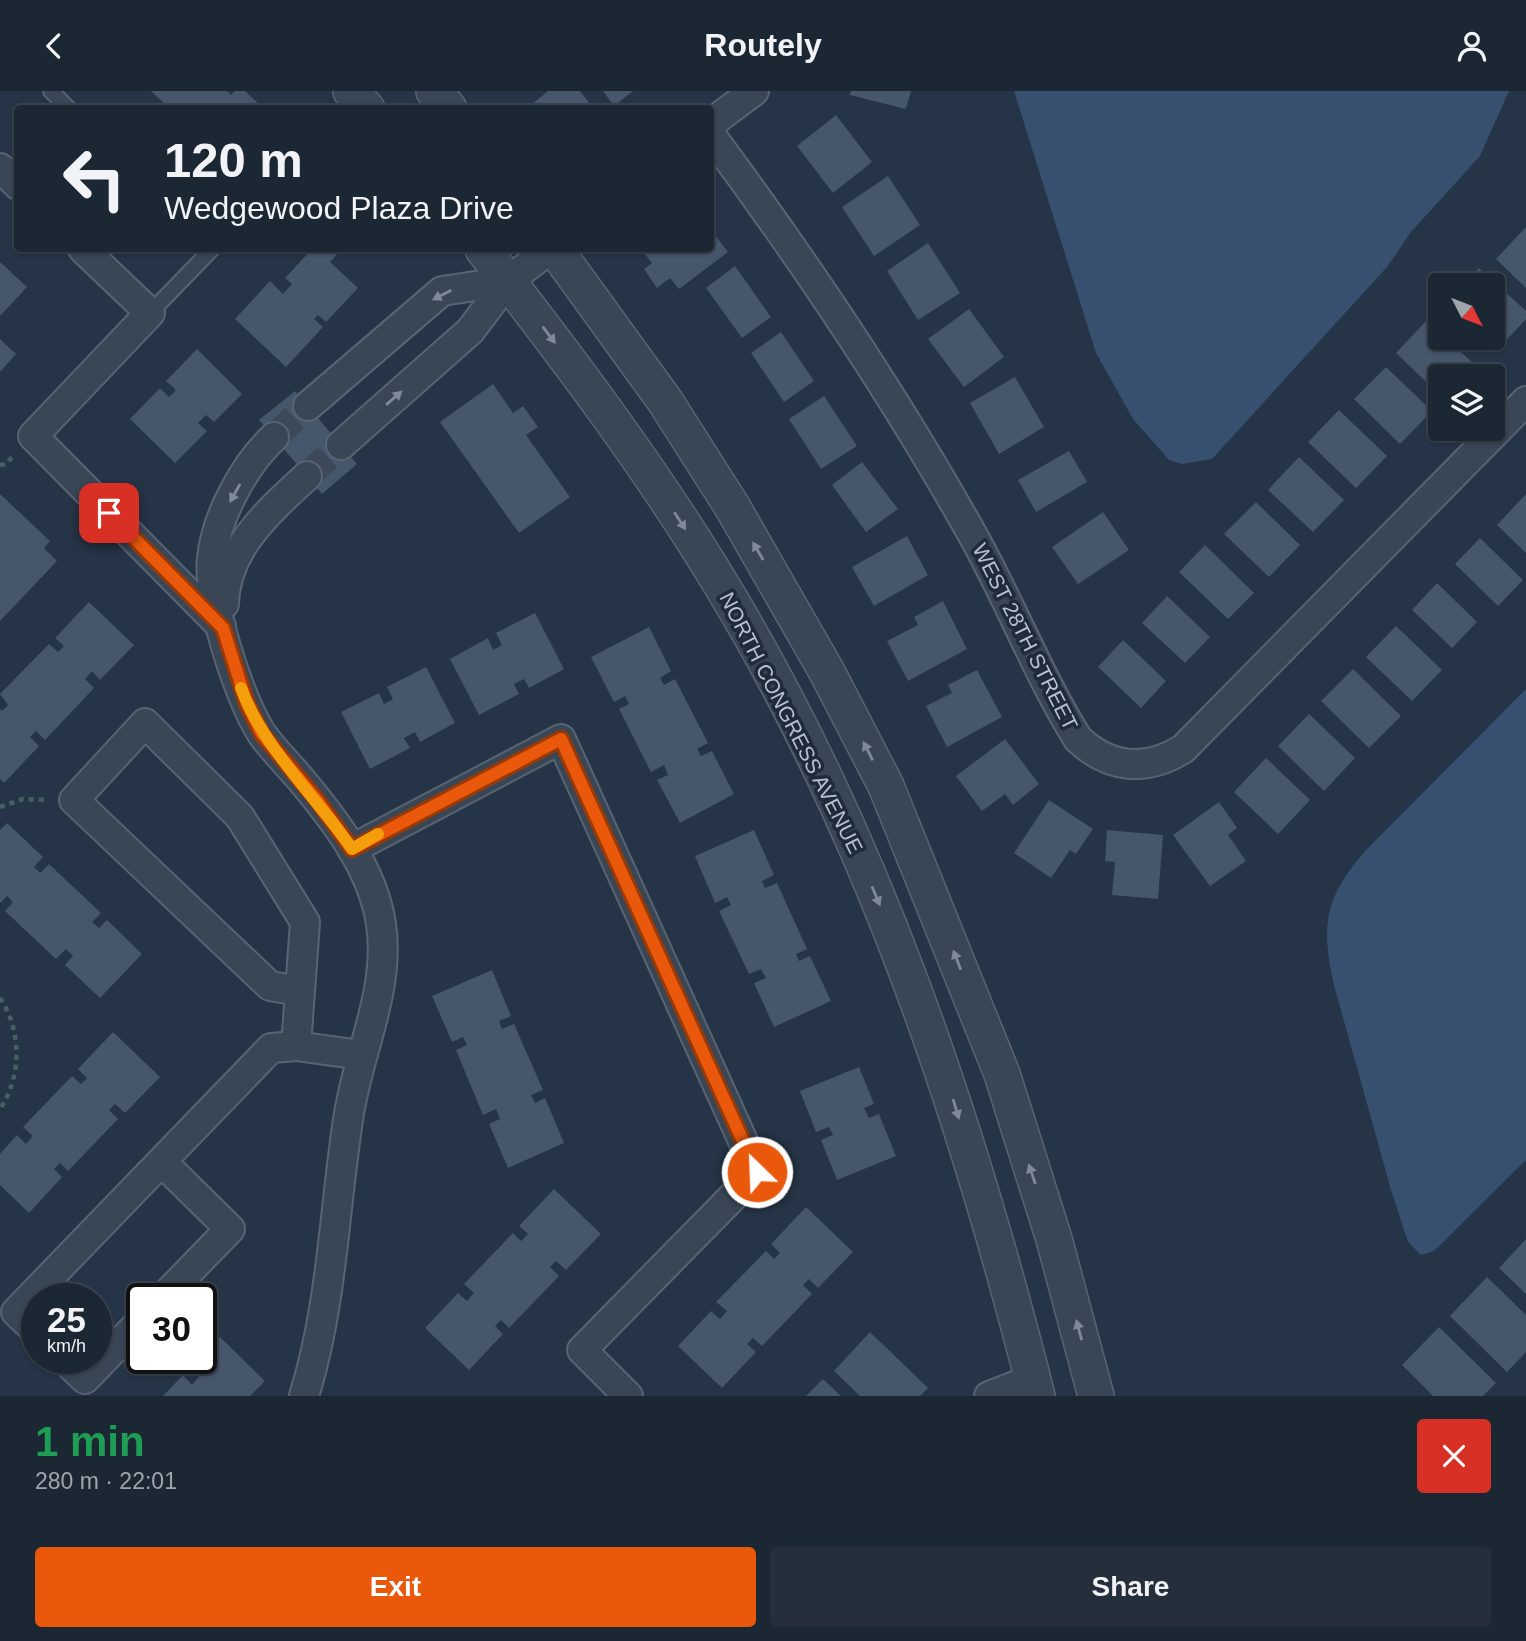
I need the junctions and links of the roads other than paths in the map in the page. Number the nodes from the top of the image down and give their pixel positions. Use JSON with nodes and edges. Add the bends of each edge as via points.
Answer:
{"nodes":[{"id":1,"x":51,"y":91,"type":"edge"},
{"id":2,"x":351,"y":91,"type":"edge"},
{"id":3,"x":434,"y":91,"type":"edge"},
{"id":4,"x":754,"y":91,"type":"edge"},
{"id":5,"x":65,"y":105,"type":"edge"},
{"id":6,"x":363,"y":105,"type":"edge"},
{"id":7,"x":446,"y":105,"type":"edge"},
{"id":8,"x":714,"y":121,"type":"edge"},
{"id":9,"x":714,"y":139,"type":"edge"},
{"id":10,"x":0,"y":168,"type":"edge"},
{"id":11,"x":14,"y":181,"type":"edge"},
{"id":12,"x":86,"y":252,"type":"edge"},
{"id":13,"x":209,"y":252,"type":"edge"},
{"id":14,"x":484,"y":252,"type":"edge"},
{"id":15,"x":546,"y":252,"type":"edge"},
{"id":16,"x":557,"y":252,"type":"edge"},
{"id":17,"x":508,"y":281,"type":"junction"},
{"id":18,"x":149,"y":313,"type":"junction"},
{"id":19,"x":1526,"y":401,"type":"edge"},
{"id":20,"x":308,"y":406,"type":"tunnel mouth"},
{"id":21,"x":274,"y":437,"type":"tunnel mouth"},
{"id":22,"x":341,"y":445,"type":"tunnel mouth"},
{"id":23,"x":307,"y":476,"type":"tunnel mouth"},
{"id":24,"x":223,"y":628,"type":"junction"},
{"id":25,"x":352,"y":849,"type":"junction"},
{"id":26,"x":299,"y":991,"type":"junction"},
{"id":27,"x":296,"y":1046,"type":"junction"},
{"id":28,"x":361,"y":1055,"type":"junction"},
{"id":29,"x":162,"y":1162,"type":"junction"},
{"id":30,"x":44,"y":1283,"type":"edge"},
{"id":31,"x":178,"y":1283,"type":"edge"},
{"id":32,"x":126,"y":1337,"type":"edge"},
{"id":33,"x":112,"y":1351,"type":"edge"},
{"id":34,"x":1035,"y":1388,"type":"edge"},
{"id":35,"x":304,"y":1396,"type":"edge"},
{"id":36,"x":628,"y":1396,"type":"edge"},
{"id":37,"x":989,"y":1396,"type":"edge"},
{"id":38,"x":1096,"y":1396,"type":"edge"}],
"edges":[{"from":1,"to":5,"type":"lane"},
{"from":2,"to":6,"type":"street"},
{"from":3,"to":7,"type":"street"},
{"from":4,"to":8,"type":"street"},
{"from":9,"to":19,"type":"street","name":"WEST 28TH STREET","via":[[795,250],[922,446],[1078,739],[1109,761],[1149,765],[1183,749]]},
{"from":10,"to":11,"type":"street"},
{"from":12,"to":18,"type":"street"},
{"from":13,"to":18,"type":"lane"},
{"from":14,"to":17,"type":"street","name":"NORTH CONGRESS AVENUE"},
{"from":15,"to":17,"type":"street"},
{"from":38,"to":16,"type":"street","one_way":true,"via":[[1054,1239],[1002,1074],[886,786],[733,508],[665,401]]},
{"from":17,"to":20,"type":"street","one_way":true,"via":[[442,291]]},
{"from":22,"to":17,"type":"street","one_way":true,"via":[[470,331]]},
{"from":17,"to":34,"type":"street","name":"NORTH CONGRESS AVENUE","one_way":true,"via":[[648,470],[723,587],[843,817],[895,939],[952,1095]]},
{"from":18,"to":24,"type":"street","via":[[33,436]]},
{"from":21,"to":24,"type":"street","one_way":true,"via":[[243,480],[217,535],[211,576]]},
{"from":23,"to":24,"type":"street","via":[[259,523],[240,549],[224,594]]},
{"from":24,"to":25,"type":"street","via":[[243,693],[262,734]]},
{"from":25,"to":28,"type":"street","via":[[377,899],[384,954],[376,1008]]},
{"from":25,"to":36,"type":"street","via":[[561,739],[757,1172],[582,1350]]},
{"from":26,"to":26,"type":"street","via":[[305,922],[240,817],[145,723],[74,800],[270,986]]},
{"from":26,"to":27,"type":"street"},
{"from":27,"to":28,"type":"street"},
{"from":27,"to":29,"type":"street","via":[[271,1048]]},
{"from":28,"to":35,"type":"street","via":[[348,1118],[332,1267]]},
{"from":29,"to":30,"type":"street"},
{"from":29,"to":31,"type":"street","via":[[230,1229]]},
{"from":32,"to":33,"type":"street"},
{"from":34,"to":37,"type":"street"}]}
